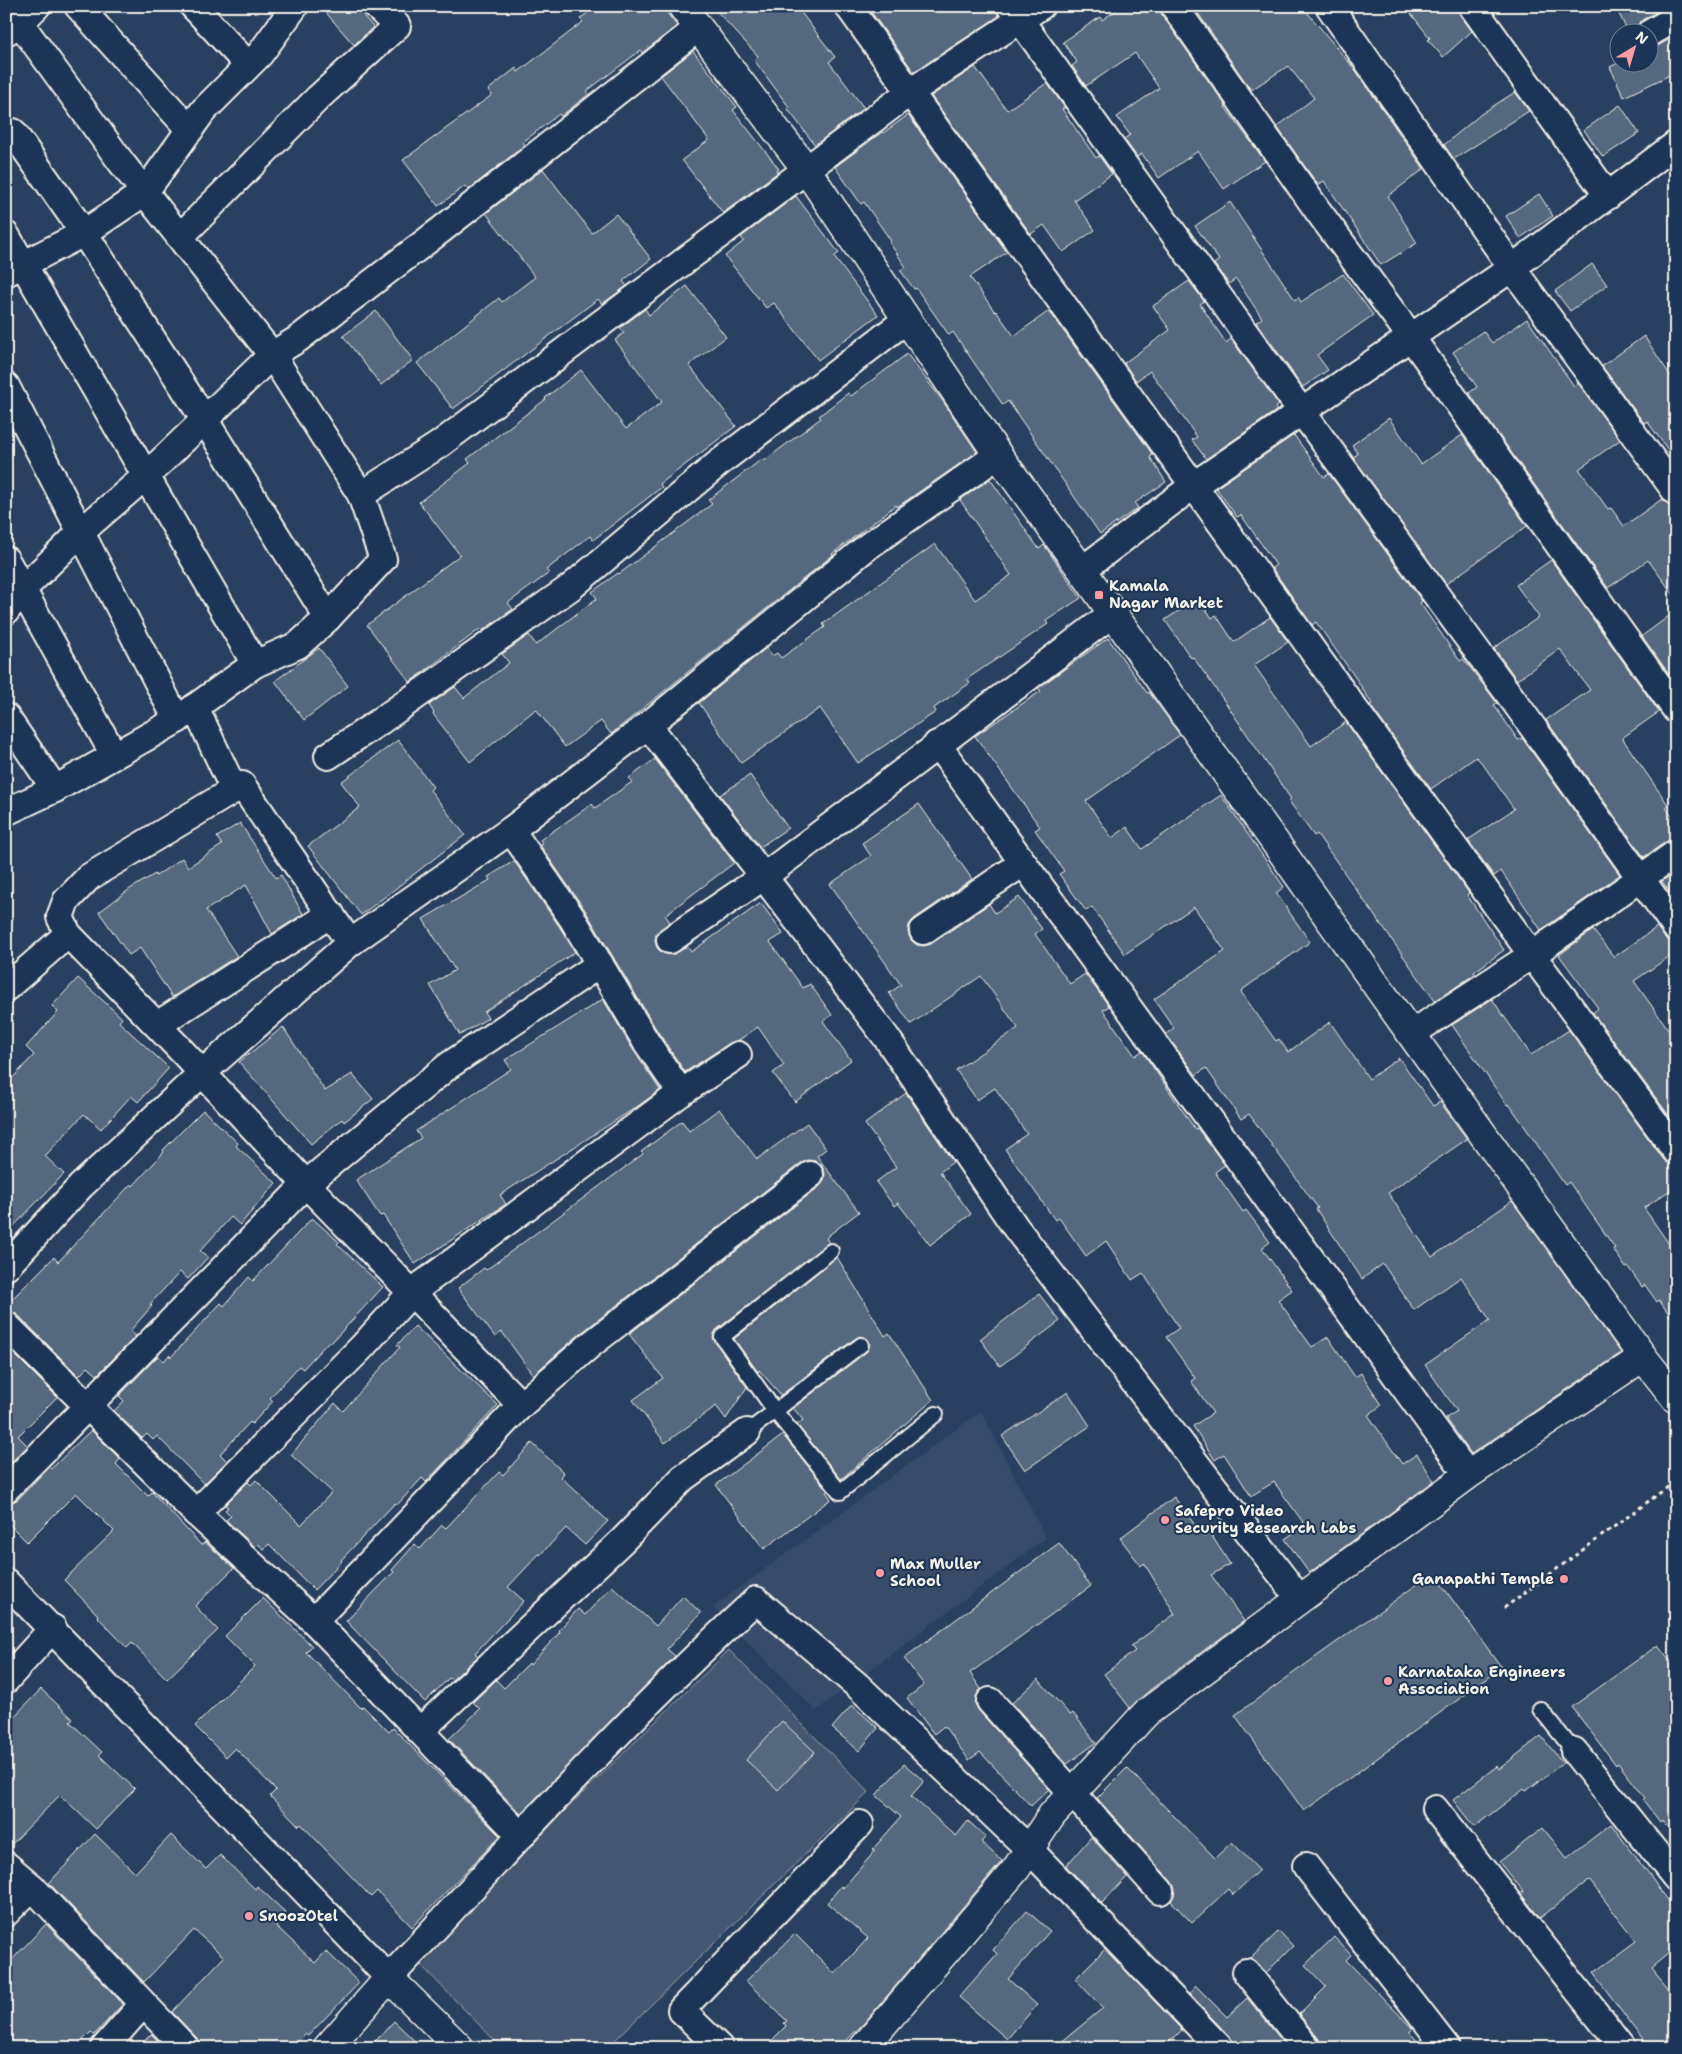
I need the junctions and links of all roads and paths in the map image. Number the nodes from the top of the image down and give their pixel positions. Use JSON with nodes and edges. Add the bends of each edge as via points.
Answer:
{"nodes":[{"id":1,"x":78,"y":6,"type":"edge"},
{"id":2,"x":193,"y":6,"type":"edge"},
{"id":3,"x":295,"y":6,"type":"edge"},
{"id":4,"x":376,"y":6,"type":"edge"},
{"id":5,"x":682,"y":6,"type":"edge"},
{"id":6,"x":848,"y":6,"type":"edge"},
{"id":7,"x":1041,"y":6,"type":"edge"},
{"id":8,"x":1174,"y":6,"type":"edge"},
{"id":9,"x":1329,"y":6,"type":"edge"},
{"id":10,"x":1472,"y":6,"type":"edge"},
{"id":11,"x":1014,"y":13,"type":"edge"},
{"id":12,"x":1676,"y":18,"type":"edge"},
{"id":13,"x":21,"y":20,"type":"edge"},
{"id":14,"x":1660,"y":27,"type":"edge"},
{"id":15,"x":698,"y":28,"type":"junction"},
{"id":16,"x":248,"y":65,"type":"junction"},
{"id":17,"x":910,"y":92,"type":"junction"},
{"id":18,"x":190,"y":130,"type":"junction"},
{"id":19,"x":12,"y":132,"type":"dead end"},
{"id":20,"x":1676,"y":144,"type":"edge"},
{"id":21,"x":806,"y":169,"type":"junction"},
{"id":22,"x":145,"y":192,"type":"junction"},
{"id":23,"x":1608,"y":196,"type":"junction"},
{"id":24,"x":84,"y":233,"type":"junction"},
{"id":25,"x":6,"y":235,"type":"edge"},
{"id":26,"x":180,"y":236,"type":"junction"},
{"id":27,"x":1512,"y":268,"type":"junction"},
{"id":28,"x":14,"y":269,"type":"edge"},
{"id":29,"x":906,"y":320,"type":"junction"},
{"id":30,"x":1412,"y":337,"type":"junction"},
{"id":31,"x":272,"y":355,"type":"junction"},
{"id":32,"x":6,"y":386,"type":"edge"},
{"id":33,"x":1302,"y":412,"type":"junction"},
{"id":34,"x":204,"y":419,"type":"junction"},
{"id":35,"x":998,"y":455,"type":"junction"},
{"id":36,"x":147,"y":475,"type":"junction"},
{"id":37,"x":1194,"y":485,"type":"junction"},
{"id":38,"x":1676,"y":492,"type":"edge"},
{"id":39,"x":361,"y":495,"type":"junction"},
{"id":40,"x":82,"y":531,"type":"junction"},
{"id":41,"x":6,"y":560,"type":"edge"},
{"id":42,"x":1082,"y":570,"type":"junction"},
{"id":43,"x":22,"y":590,"type":"junction"},
{"id":44,"x":6,"y":611,"type":"edge"},
{"id":45,"x":1112,"y":614,"type":"junction"},
{"id":46,"x":328,"y":618,"type":"junction"},
{"id":47,"x":255,"y":664,"type":"junction"},
{"id":48,"x":1676,"y":710,"type":"edge"},
{"id":49,"x":186,"y":714,"type":"junction"},
{"id":50,"x":6,"y":717,"type":"edge"},
{"id":51,"x":648,"y":726,"type":"junction"},
{"id":52,"x":937,"y":744,"type":"junction"},
{"id":53,"x":114,"y":755,"type":"junction"},
{"id":54,"x":328,"y":756,"type":"dead end"},
{"id":55,"x":55,"y":789,"type":"junction"},
{"id":56,"x":234,"y":790,"type":"junction"},
{"id":57,"x":6,"y":812,"type":"edge"},
{"id":58,"x":511,"y":830,"type":"junction"},
{"id":59,"x":1676,"y":853,"type":"edge"},
{"id":60,"x":1023,"y":863,"type":"junction"},
{"id":61,"x":763,"y":877,"type":"junction"},
{"id":62,"x":1640,"y":877,"type":"junction"},
{"id":63,"x":331,"y":914,"type":"junction"},
{"id":64,"x":1676,"y":928,"type":"edge"},
{"id":65,"x":923,"y":931,"type":"dead end"},
{"id":66,"x":68,"y":934,"type":"junction"},
{"id":67,"x":670,"y":940,"type":"dead end"},
{"id":68,"x":350,"y":943,"type":"junction"},
{"id":69,"x":1532,"y":955,"type":"junction"},
{"id":70,"x":600,"y":964,"type":"junction"},
{"id":71,"x":6,"y":988,"type":"edge"},
{"id":72,"x":157,"y":1025,"type":"junction"},
{"id":73,"x":1411,"y":1034,"type":"junction"},
{"id":74,"x":738,"y":1055,"type":"dead end"},
{"id":75,"x":202,"y":1074,"type":"junction"},
{"id":76,"x":681,"y":1093,"type":"junction"},
{"id":77,"x":1676,"y":1151,"type":"edge"},
{"id":78,"x":810,"y":1175,"type":"dead end"},
{"id":79,"x":306,"y":1184,"type":"junction"},
{"id":80,"x":831,"y":1251,"type":"dead end"},
{"id":81,"x":6,"y":1266,"type":"edge"},
{"id":82,"x":412,"y":1292,"type":"junction"},
{"id":83,"x":6,"y":1325,"type":"edge"},
{"id":84,"x":861,"y":1345,"type":"dead end"},
{"id":85,"x":1643,"y":1358,"type":"junction"},
{"id":86,"x":1676,"y":1399,"type":"edge"},
{"id":87,"x":88,"y":1404,"type":"junction"},
{"id":88,"x":521,"y":1404,"type":"junction"},
{"id":89,"x":775,"y":1411,"type":"junction"},
{"id":90,"x":936,"y":1414,"type":"dead end"},
{"id":91,"x":747,"y":1432,"type":"joint"},
{"id":92,"x":1468,"y":1475,"type":"junction"},
{"id":93,"x":1676,"y":1481,"type":"edge"},
{"id":94,"x":6,"y":1489,"type":"edge"},
{"id":95,"x":196,"y":1513,"type":"junction"},
{"id":96,"x":6,"y":1582,"type":"edge"},
{"id":97,"x":1299,"y":1598,"type":"junction"},
{"id":98,"x":1504,"y":1608,"type":"dead end"},
{"id":99,"x":314,"y":1621,"type":"junction"},
{"id":100,"x":53,"y":1628,"type":"junction"},
{"id":101,"x":6,"y":1680,"type":"edge"},
{"id":102,"x":990,"y":1701,"type":"dead end"},
{"id":103,"x":1540,"y":1709,"type":"dead end"},
{"id":104,"x":420,"y":1731,"type":"junction"},
{"id":105,"x":1574,"y":1751,"type":"joint"},
{"id":106,"x":1072,"y":1792,"type":"junction"},
{"id":107,"x":1435,"y":1809,"type":"dead end"},
{"id":108,"x":860,"y":1824,"type":"dead end"},
{"id":109,"x":521,"y":1836,"type":"junction"},
{"id":110,"x":1030,"y":1850,"type":"junction"},
{"id":111,"x":6,"y":1865,"type":"edge"},
{"id":112,"x":1306,"y":1866,"type":"dead end"},
{"id":113,"x":1676,"y":1878,"type":"edge"},
{"id":114,"x":32,"y":1886,"type":"junction"},
{"id":115,"x":1160,"y":1891,"type":"dead end"},
{"id":116,"x":6,"y":1913,"type":"edge"},
{"id":117,"x":1246,"y":1972,"type":"dead end"},
{"id":118,"x":389,"y":1978,"type":"junction"},
{"id":119,"x":143,"y":2004,"type":"junction"},
{"id":120,"x":104,"y":2048,"type":"edge"},
{"id":121,"x":186,"y":2048,"type":"edge"},
{"id":122,"x":327,"y":2048,"type":"edge"},
{"id":123,"x":460,"y":2048,"type":"edge"},
{"id":124,"x":720,"y":2048,"type":"edge"},
{"id":125,"x":863,"y":2048,"type":"edge"},
{"id":126,"x":1220,"y":2048,"type":"edge"},
{"id":127,"x":1307,"y":2048,"type":"edge"},
{"id":128,"x":1448,"y":2048,"type":"edge"},
{"id":129,"x":1623,"y":2048,"type":"edge"}],
"edges":[{"from":1,"to":18,"type":"street"},
{"from":2,"to":16,"type":"street"},
{"from":3,"to":16,"type":"street","via":[[260,54]]},
{"from":4,"to":26,"type":"street","via":[[397,26],[318,98]]},
{"from":5,"to":15,"type":"street"},
{"from":6,"to":17,"type":"street"},
{"from":7,"to":11,"type":"street"},
{"from":8,"to":30,"type":"street","via":[[1318,212]]},
{"from":9,"to":27,"type":"street"},
{"from":10,"to":23,"type":"street"},
{"from":11,"to":17,"type":"street"},
{"from":11,"to":33,"type":"street"},
{"from":12,"to":14,"type":"street"},
{"from":13,"to":22,"type":"street"},
{"from":15,"to":21,"type":"street"},
{"from":15,"to":31,"type":"street","via":[[441,230],[298,339]]},
{"from":16,"to":18,"type":"street"},
{"from":17,"to":21,"type":"street"},
{"from":17,"to":37,"type":"street"},
{"from":18,"to":22,"type":"street"},
{"from":19,"to":24,"type":"street"},
{"from":20,"to":23,"type":"street"},
{"from":21,"to":29,"type":"street"},
{"from":21,"to":39,"type":"street","via":[[440,444]]},
{"from":22,"to":24,"type":"street"},
{"from":22,"to":26,"type":"street"},
{"from":23,"to":27,"type":"street"},
{"from":24,"to":28,"type":"street"},
{"from":24,"to":34,"type":"street"},
{"from":25,"to":28,"type":"street"},
{"from":26,"to":31,"type":"street"},
{"from":27,"to":30,"type":"street"},
{"from":27,"to":38,"type":"street"},
{"from":28,"to":36,"type":"street"},
{"from":29,"to":35,"type":"street"},
{"from":29,"to":54,"type":"street","via":[[720,462],[571,586]]},
{"from":30,"to":33,"type":"street"},
{"from":30,"to":48,"type":"street"},
{"from":31,"to":34,"type":"street"},
{"from":31,"to":39,"type":"street"},
{"from":32,"to":40,"type":"street"},
{"from":33,"to":37,"type":"street"},
{"from":33,"to":62,"type":"street"},
{"from":34,"to":36,"type":"street"},
{"from":34,"to":46,"type":"street"},
{"from":35,"to":42,"type":"street"},
{"from":35,"to":51,"type":"street","via":[[867,546]]},
{"from":36,"to":40,"type":"street"},
{"from":36,"to":47,"type":"street"},
{"from":37,"to":42,"type":"street"},
{"from":37,"to":69,"type":"street"},
{"from":39,"to":46,"type":"street","via":[[382,559]]},
{"from":40,"to":43,"type":"street"},
{"from":40,"to":49,"type":"street"},
{"from":41,"to":43,"type":"street"},
{"from":42,"to":45,"type":"street"},
{"from":43,"to":44,"type":"street"},
{"from":43,"to":53,"type":"street"},
{"from":45,"to":52,"type":"street"},
{"from":45,"to":73,"type":"street"},
{"from":46,"to":47,"type":"street","via":[[298,645]]},
{"from":47,"to":49,"type":"street"},
{"from":49,"to":53,"type":"street"},
{"from":49,"to":56,"type":"street"},
{"from":50,"to":55,"type":"street"},
{"from":51,"to":58,"type":"street"},
{"from":51,"to":61,"type":"street"},
{"from":52,"to":60,"type":"street"},
{"from":52,"to":61,"type":"street"},
{"from":53,"to":55,"type":"street"},
{"from":55,"to":57,"type":"street"},
{"from":56,"to":63,"type":"street","via":[[242,785]]},
{"from":56,"to":66,"type":"street","via":[[89,877],[66,901],[60,917]]},
{"from":58,"to":68,"type":"street"},
{"from":58,"to":70,"type":"street"},
{"from":59,"to":62,"type":"street"},
{"from":60,"to":65,"type":"street"},
{"from":60,"to":92,"type":"street"},
{"from":61,"to":67,"type":"street"},
{"from":61,"to":97,"type":"street","via":[[886,1037],[1016,1228]]},
{"from":62,"to":64,"type":"street"},
{"from":62,"to":69,"type":"street"},
{"from":63,"to":68,"type":"street"},
{"from":63,"to":72,"type":"street"},
{"from":66,"to":71,"type":"street"},
{"from":66,"to":72,"type":"street"},
{"from":68,"to":75,"type":"street"},
{"from":69,"to":73,"type":"street"},
{"from":69,"to":77,"type":"street"},
{"from":70,"to":76,"type":"street"},
{"from":70,"to":79,"type":"street","via":[[448,1066]]},
{"from":72,"to":75,"type":"street"},
{"from":73,"to":85,"type":"street"},
{"from":74,"to":76,"type":"street"},
{"from":75,"to":79,"type":"street"},
{"from":75,"to":81,"type":"street","via":[[82,1186]]},
{"from":76,"to":82,"type":"street"},
{"from":78,"to":88,"type":"street","via":[[590,1344]]},
{"from":79,"to":82,"type":"street"},
{"from":79,"to":87,"type":"street"},
{"from":80,"to":89,"type":"lane","via":[[722,1337]]},
{"from":82,"to":88,"type":"street"},
{"from":82,"to":95,"type":"street","via":[[362,1347]]},
{"from":83,"to":87,"type":"street"},
{"from":84,"to":89,"type":"lane"},
{"from":85,"to":86,"type":"street"},
{"from":85,"to":92,"type":"street"},
{"from":87,"to":94,"type":"street"},
{"from":87,"to":95,"type":"street"},
{"from":88,"to":99,"type":"street"},
{"from":89,"to":90,"type":"lane","via":[[840,1492]]},
{"from":89,"to":91,"type":"lane"},
{"from":91,"to":104,"type":"street","via":[[683,1478],[622,1541]]},
{"from":92,"to":97,"type":"street"},
{"from":93,"to":98,"type":"path"},
{"from":95,"to":99,"type":"street"},
{"from":96,"to":100,"type":"street"},
{"from":97,"to":106,"type":"street","via":[[1146,1714]]},
{"from":99,"to":104,"type":"street"},
{"from":100,"to":101,"type":"street"},
{"from":100,"to":118,"type":"street"},
{"from":102,"to":106,"type":"street"},
{"from":103,"to":105,"type":"lane"},
{"from":104,"to":109,"type":"street"},
{"from":105,"to":113,"type":"street"},
{"from":106,"to":110,"type":"street"},
{"from":106,"to":115,"type":"street"},
{"from":107,"to":129,"type":"street"},
{"from":108,"to":124,"type":"street","via":[[682,2010]]},
{"from":109,"to":110,"type":"street","via":[[697,1655],[756,1600],[858,1686]]},
{"from":109,"to":118,"type":"street"},
{"from":110,"to":125,"type":"street"},
{"from":110,"to":126,"type":"street"},
{"from":111,"to":114,"type":"street"},
{"from":112,"to":128,"type":"street"},
{"from":114,"to":116,"type":"street"},
{"from":114,"to":119,"type":"street"},
{"from":117,"to":127,"type":"street"},
{"from":118,"to":122,"type":"street"},
{"from":118,"to":123,"type":"street"},
{"from":119,"to":120,"type":"street"},
{"from":119,"to":121,"type":"street"}]}
